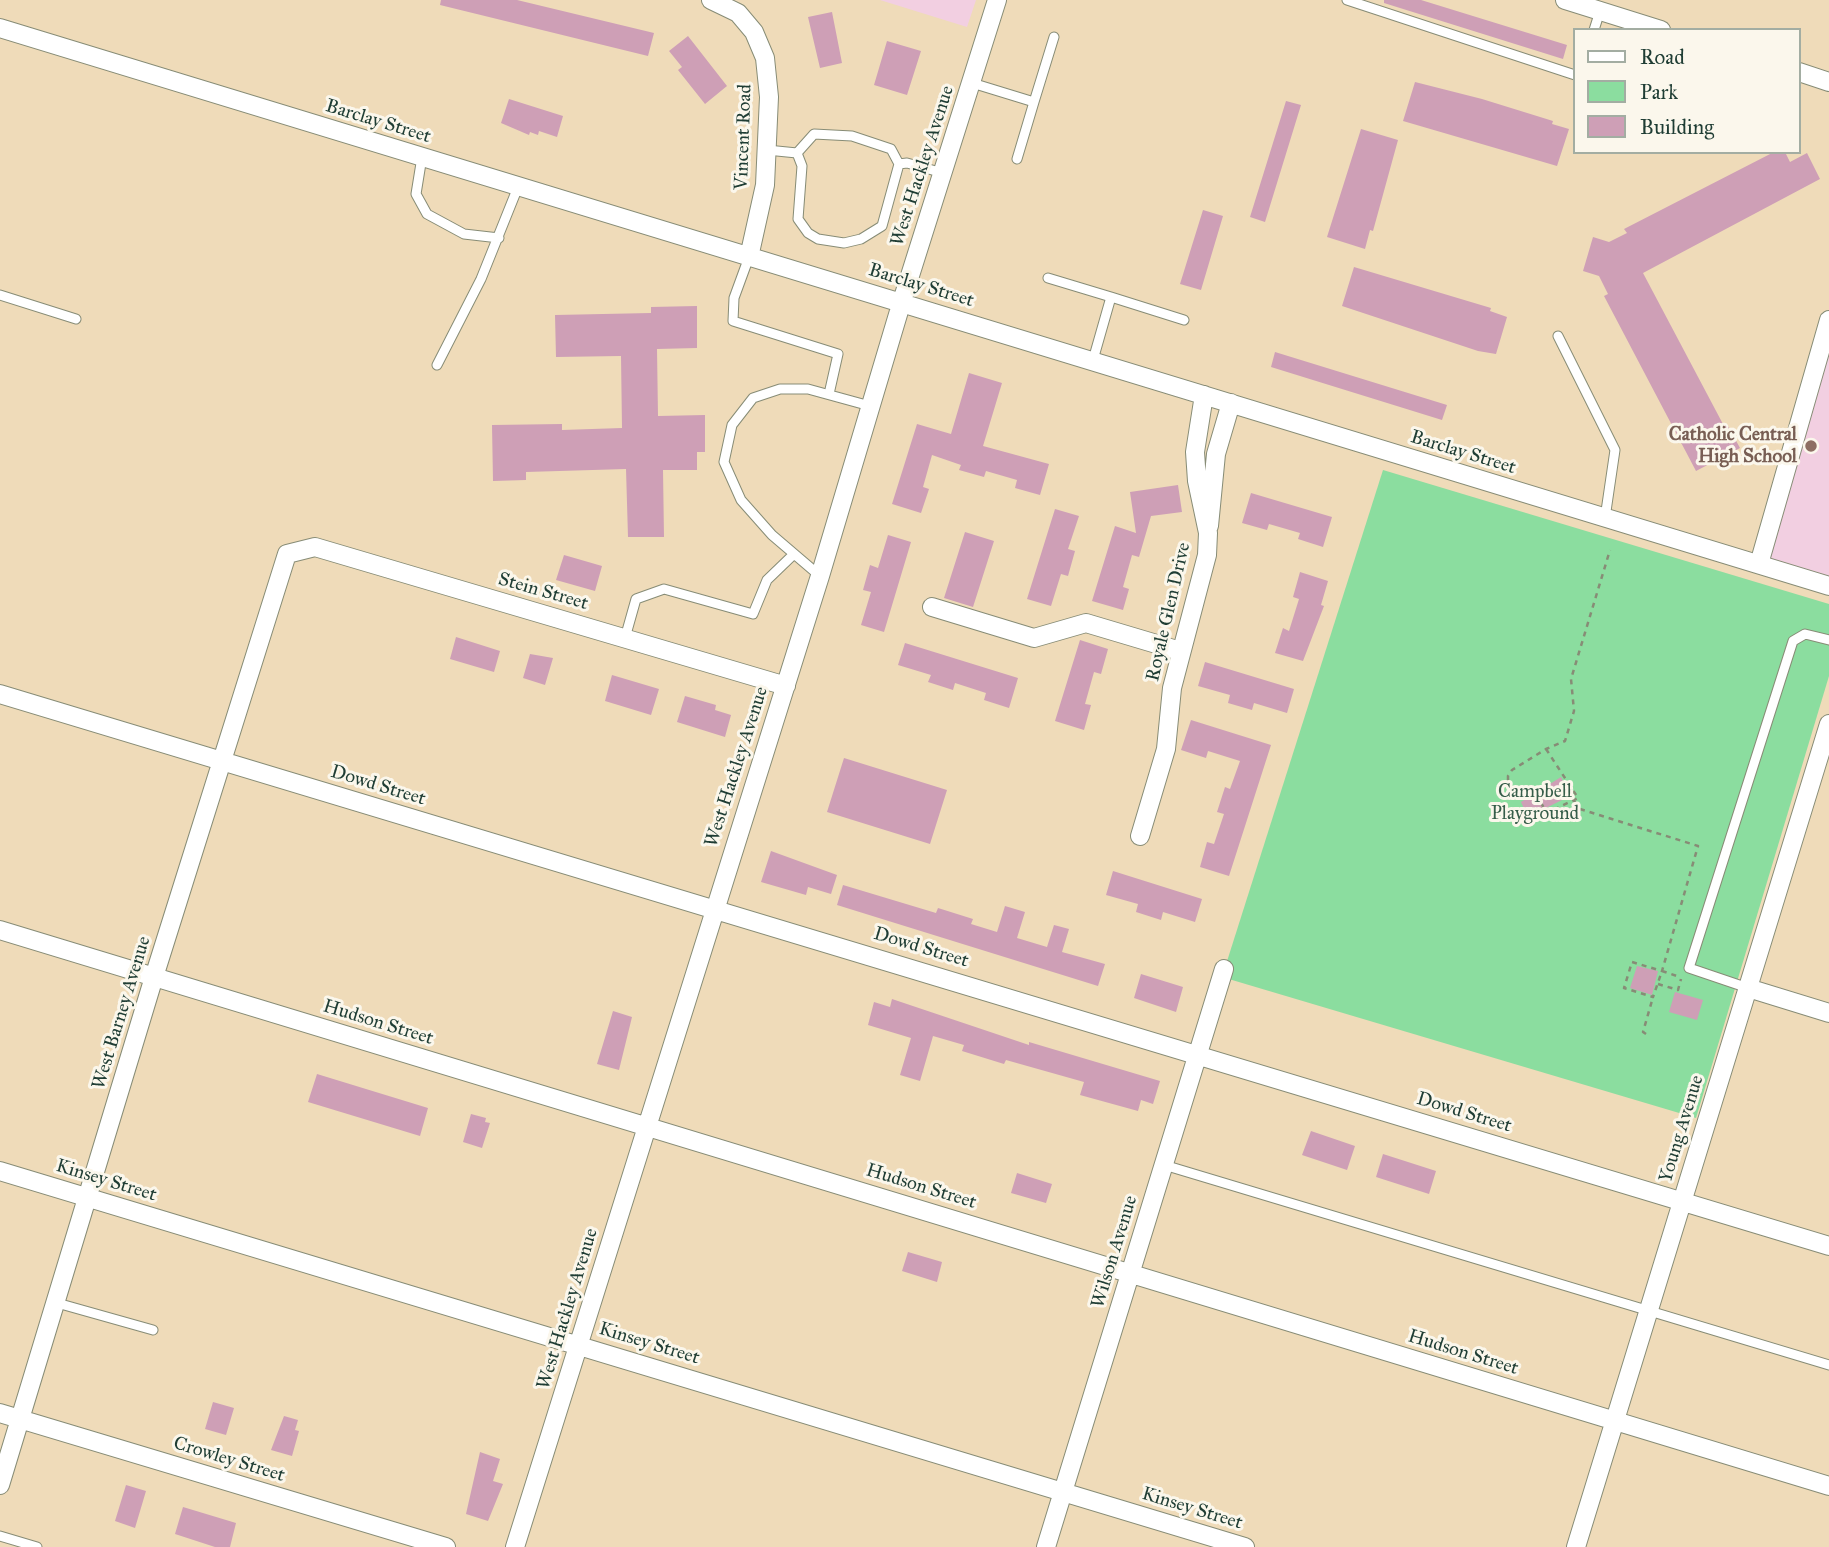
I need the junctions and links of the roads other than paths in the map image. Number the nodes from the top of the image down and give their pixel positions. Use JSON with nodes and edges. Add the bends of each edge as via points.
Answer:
{"nodes":[{"id":1,"x":710,"y":0,"type":"edge"},
{"id":2,"x":997,"y":0,"type":"edge"},
{"id":3,"x":1347,"y":0,"type":"edge"},
{"id":4,"x":1565,"y":0,"type":"edge"},
{"id":5,"x":1600,"y":11,"type":"junction"},
{"id":6,"x":0,"y":28,"type":"edge"},
{"id":7,"x":1595,"y":28,"type":"edge"},
{"id":8,"x":1655,"y":28,"type":"edge"},
{"id":9,"x":1054,"y":37,"type":"dead end"},
{"id":10,"x":1801,"y":73,"type":"edge"},
{"id":11,"x":1574,"y":75,"type":"edge"},
{"id":12,"x":1829,"y":82,"type":"edge"},
{"id":13,"x":972,"y":83,"type":"junction"},
{"id":14,"x":1034,"y":102,"type":"junction"},
{"id":15,"x":767,"y":150,"type":"junction"},
{"id":16,"x":797,"y":153,"type":"junction"},
{"id":17,"x":422,"y":157,"type":"junction"},
{"id":18,"x":1017,"y":159,"type":"dead end"},
{"id":19,"x":899,"y":164,"type":"junction"},
{"id":20,"x":943,"y":173,"type":"junction"},
{"id":21,"x":518,"y":187,"type":"junction"},
{"id":22,"x":499,"y":238,"type":"junction"},
{"id":23,"x":749,"y":257,"type":"junction"},
{"id":24,"x":1048,"y":278,"type":"dead end"},
{"id":25,"x":0,"y":295,"type":"edge"},
{"id":26,"x":1111,"y":297,"type":"junction"},
{"id":27,"x":902,"y":301,"type":"junction"},
{"id":28,"x":76,"y":319,"type":"dead end"},
{"id":29,"x":1184,"y":320,"type":"dead end"},
{"id":30,"x":1829,"y":320,"type":"edge"},
{"id":31,"x":1558,"y":336,"type":"dead end"},
{"id":32,"x":1093,"y":360,"type":"junction"},
{"id":33,"x":437,"y":365,"type":"dead end"},
{"id":34,"x":829,"y":394,"type":"junction"},
{"id":35,"x":1204,"y":395,"type":"junction"},
{"id":36,"x":1231,"y":403,"type":"junction"},
{"id":37,"x":870,"y":406,"type":"junction"},
{"id":38,"x":1605,"y":518,"type":"junction"},
{"id":39,"x":1208,"y":533,"type":"junction"},
{"id":40,"x":287,"y":554,"type":"joint"},
{"id":41,"x":794,"y":554,"type":"junction"},
{"id":42,"x":1759,"y":564,"type":"junction"},
{"id":43,"x":820,"y":576,"type":"junction"},
{"id":44,"x":1829,"y":586,"type":"edge"},
{"id":45,"x":932,"y":607,"type":"dead end"},
{"id":46,"x":625,"y":638,"type":"junction"},
{"id":47,"x":1829,"y":640,"type":"edge"},
{"id":48,"x":1180,"y":651,"type":"junction"},
{"id":49,"x":786,"y":686,"type":"junction"},
{"id":50,"x":0,"y":694,"type":"edge"},
{"id":51,"x":1829,"y":724,"type":"edge"},
{"id":52,"x":1825,"y":752,"type":"edge"},
{"id":53,"x":222,"y":761,"type":"junction"},
{"id":54,"x":1140,"y":836,"type":"dead end"},
{"id":55,"x":714,"y":908,"type":"junction"},
{"id":56,"x":0,"y":930,"type":"edge"},
{"id":57,"x":1224,"y":969,"type":"dead end"},
{"id":58,"x":154,"y":976,"type":"junction"},
{"id":59,"x":1748,"y":988,"type":"junction"},
{"id":60,"x":1829,"y":1013,"type":"edge"},
{"id":61,"x":1198,"y":1054,"type":"junction"},
{"id":62,"x":647,"y":1126,"type":"junction"},
{"id":63,"x":1164,"y":1166,"type":"junction"},
{"id":64,"x":0,"y":1171,"type":"edge"},
{"id":65,"x":89,"y":1199,"type":"junction"},
{"id":66,"x":1682,"y":1202,"type":"junction"},
{"id":67,"x":1829,"y":1246,"type":"edge"},
{"id":68,"x":1130,"y":1273,"type":"junction"},
{"id":69,"x":57,"y":1303,"type":"junction"},
{"id":70,"x":1649,"y":1310,"type":"junction"},
{"id":71,"x":153,"y":1330,"type":"dead end"},
{"id":72,"x":580,"y":1345,"type":"junction"},
{"id":73,"x":1829,"y":1365,"type":"edge"},
{"id":74,"x":0,"y":1413,"type":"edge"},
{"id":75,"x":20,"y":1419,"type":"junction"},
{"id":76,"x":1615,"y":1422,"type":"junction"},
{"id":77,"x":0,"y":1485,"type":"edge"},
{"id":78,"x":1829,"y":1486,"type":"edge"},
{"id":79,"x":1063,"y":1491,"type":"junction"},
{"id":80,"x":0,"y":1536,"type":"edge"},
{"id":81,"x":37,"y":1547,"type":"edge"},
{"id":82,"x":446,"y":1547,"type":"edge"},
{"id":83,"x":515,"y":1547,"type":"edge"},
{"id":84,"x":1046,"y":1547,"type":"edge"},
{"id":85,"x":1245,"y":1547,"type":"edge"},
{"id":86,"x":1576,"y":1547,"type":"edge"}],
"edges":[{"from":1,"to":15,"type":"street","name":"Vincent Road","via":[[738,13],[754,32],[765,58]]},
{"from":2,"to":13,"type":"street","name":"West Hackley Avenue"},
{"from":3,"to":11,"type":"lane"},
{"from":4,"to":5,"type":"street"},
{"from":5,"to":7,"type":"lane"},
{"from":5,"to":8,"type":"street"},
{"from":6,"to":17,"type":"street","name":"Barclay Street"},
{"from":9,"to":14,"type":"lane"},
{"from":10,"to":12,"type":"street"},
{"from":13,"to":14,"type":"lane"},
{"from":13,"to":20,"type":"street","name":"West Hackley Avenue"},
{"from":14,"to":18,"type":"lane"},
{"from":15,"to":16,"type":"lane"},
{"from":15,"to":23,"type":"street","name":"Vincent Road","via":[[762,208]]},
{"from":16,"to":19,"type":"lane","via":[[814,134],[852,136],[891,149]]},
{"from":16,"to":19,"type":"lane","via":[[802,166],[798,219],[818,239],[844,243],[882,226]]},
{"from":17,"to":21,"type":"street","name":"Barclay Street"},
{"from":17,"to":22,"type":"lane","via":[[416,194],[427,214],[464,234]]},
{"from":19,"to":20,"type":"lane"},
{"from":20,"to":27,"type":"street","name":"West Hackley Avenue"},
{"from":21,"to":22,"type":"lane"},
{"from":21,"to":23,"type":"street","name":"Barclay Street"},
{"from":22,"to":33,"type":"lane"},
{"from":23,"to":27,"type":"street","name":"Barclay Street"},
{"from":23,"to":34,"type":"lane","via":[[734,298],[733,321],[838,354]]},
{"from":24,"to":26,"type":"lane"},
{"from":25,"to":28,"type":"lane"},
{"from":26,"to":29,"type":"lane"},
{"from":26,"to":32,"type":"lane"},
{"from":27,"to":32,"type":"street","name":"Barclay Street"},
{"from":27,"to":37,"type":"street","name":"West Hackley Avenue"},
{"from":30,"to":42,"type":"street"},
{"from":31,"to":38,"type":"lane","via":[[1615,450]]},
{"from":32,"to":35,"type":"street","name":"Barclay Street"},
{"from":34,"to":37,"type":"lane"},
{"from":34,"to":41,"type":"lane","via":[[780,389],[753,398],[732,425],[724,462],[741,500]]},
{"from":35,"to":36,"type":"street","name":"Barclay Street"},
{"from":35,"to":39,"type":"street","name":"Royale Glen Drive","via":[[1195,452]]},
{"from":36,"to":38,"type":"street","name":"Barclay Street"},
{"from":36,"to":39,"type":"street","via":[[1216,454]]},
{"from":37,"to":43,"type":"street","name":"West Hackley Avenue"},
{"from":38,"to":42,"type":"street","name":"Barclay Street"},
{"from":39,"to":48,"type":"street","name":"Royale Glen Drive","via":[[1208,555]]},
{"from":40,"to":46,"type":"street","name":"Stein Street","via":[[315,547]]},
{"from":40,"to":53,"type":"street","name":"West Barney Avenue"},
{"from":41,"to":43,"type":"lane"},
{"from":41,"to":46,"type":"lane","via":[[767,580],[753,614],[664,589],[636,599]]},
{"from":42,"to":44,"type":"street","name":"Barclay Street"},
{"from":43,"to":49,"type":"street","name":"West Hackley Avenue"},
{"from":45,"to":48,"type":"street","via":[[1034,638],[1086,623]]},
{"from":46,"to":49,"type":"street","name":"Stein Street"},
{"from":47,"to":59,"type":"lane","via":[[1805,634],[1793,641],[1689,968]]},
{"from":48,"to":54,"type":"street","name":"Royale Glen Drive","via":[[1166,749]]},
{"from":49,"to":55,"type":"street","name":"West Hackley Avenue"},
{"from":50,"to":53,"type":"street","name":"Dowd Street"},
{"from":51,"to":52,"type":"street","name":"Young Avenue"},
{"from":52,"to":59,"type":"street","name":"Young Avenue"},
{"from":53,"to":55,"type":"street","name":"Dowd Street"},
{"from":53,"to":58,"type":"street","name":"West Barney Avenue"},
{"from":55,"to":61,"type":"street","name":"Dowd Street"},
{"from":55,"to":62,"type":"street","name":"West Hackley Avenue"},
{"from":56,"to":58,"type":"street","name":"Hudson Street"},
{"from":57,"to":61,"type":"street","name":"Wilson Avenue"},
{"from":58,"to":62,"type":"street","name":"Hudson Street"},
{"from":58,"to":65,"type":"street","name":"West Barney Avenue"},
{"from":59,"to":60,"type":"street"},
{"from":59,"to":66,"type":"street","name":"Young Avenue"},
{"from":61,"to":63,"type":"street","name":"Wilson Avenue"},
{"from":61,"to":66,"type":"street","name":"Dowd Street"},
{"from":62,"to":68,"type":"street","name":"Hudson Street"},
{"from":62,"to":72,"type":"street","name":"West Hackley Avenue"},
{"from":63,"to":68,"type":"street","name":"Wilson Avenue"},
{"from":63,"to":70,"type":"lane"},
{"from":64,"to":65,"type":"street","name":"Kinsey Street"},
{"from":65,"to":69,"type":"street","name":"West Barney Avenue"},
{"from":65,"to":72,"type":"street","name":"Kinsey Street"},
{"from":66,"to":67,"type":"street","name":"Dowd Street"},
{"from":66,"to":70,"type":"street","name":"Young Avenue"},
{"from":68,"to":76,"type":"street","name":"Hudson Street"},
{"from":68,"to":79,"type":"street","name":"Wilson Avenue"},
{"from":69,"to":71,"type":"lane"},
{"from":69,"to":75,"type":"street","name":"West Barney Avenue"},
{"from":70,"to":73,"type":"lane"},
{"from":70,"to":76,"type":"street","name":"Young Avenue"},
{"from":72,"to":79,"type":"street","name":"Kinsey Street"},
{"from":72,"to":83,"type":"street","name":"West Hackley Avenue"},
{"from":74,"to":75,"type":"street","name":"Crowley Street"},
{"from":75,"to":77,"type":"street","name":"West Barney Avenue"},
{"from":75,"to":82,"type":"street","name":"Crowley Street"},
{"from":76,"to":78,"type":"street","name":"Hudson Street"},
{"from":76,"to":86,"type":"street","name":"Young Avenue"},
{"from":79,"to":84,"type":"street","name":"Wilson Avenue"},
{"from":79,"to":85,"type":"street","name":"Kinsey Street"},
{"from":80,"to":81,"type":"lane"}]}
